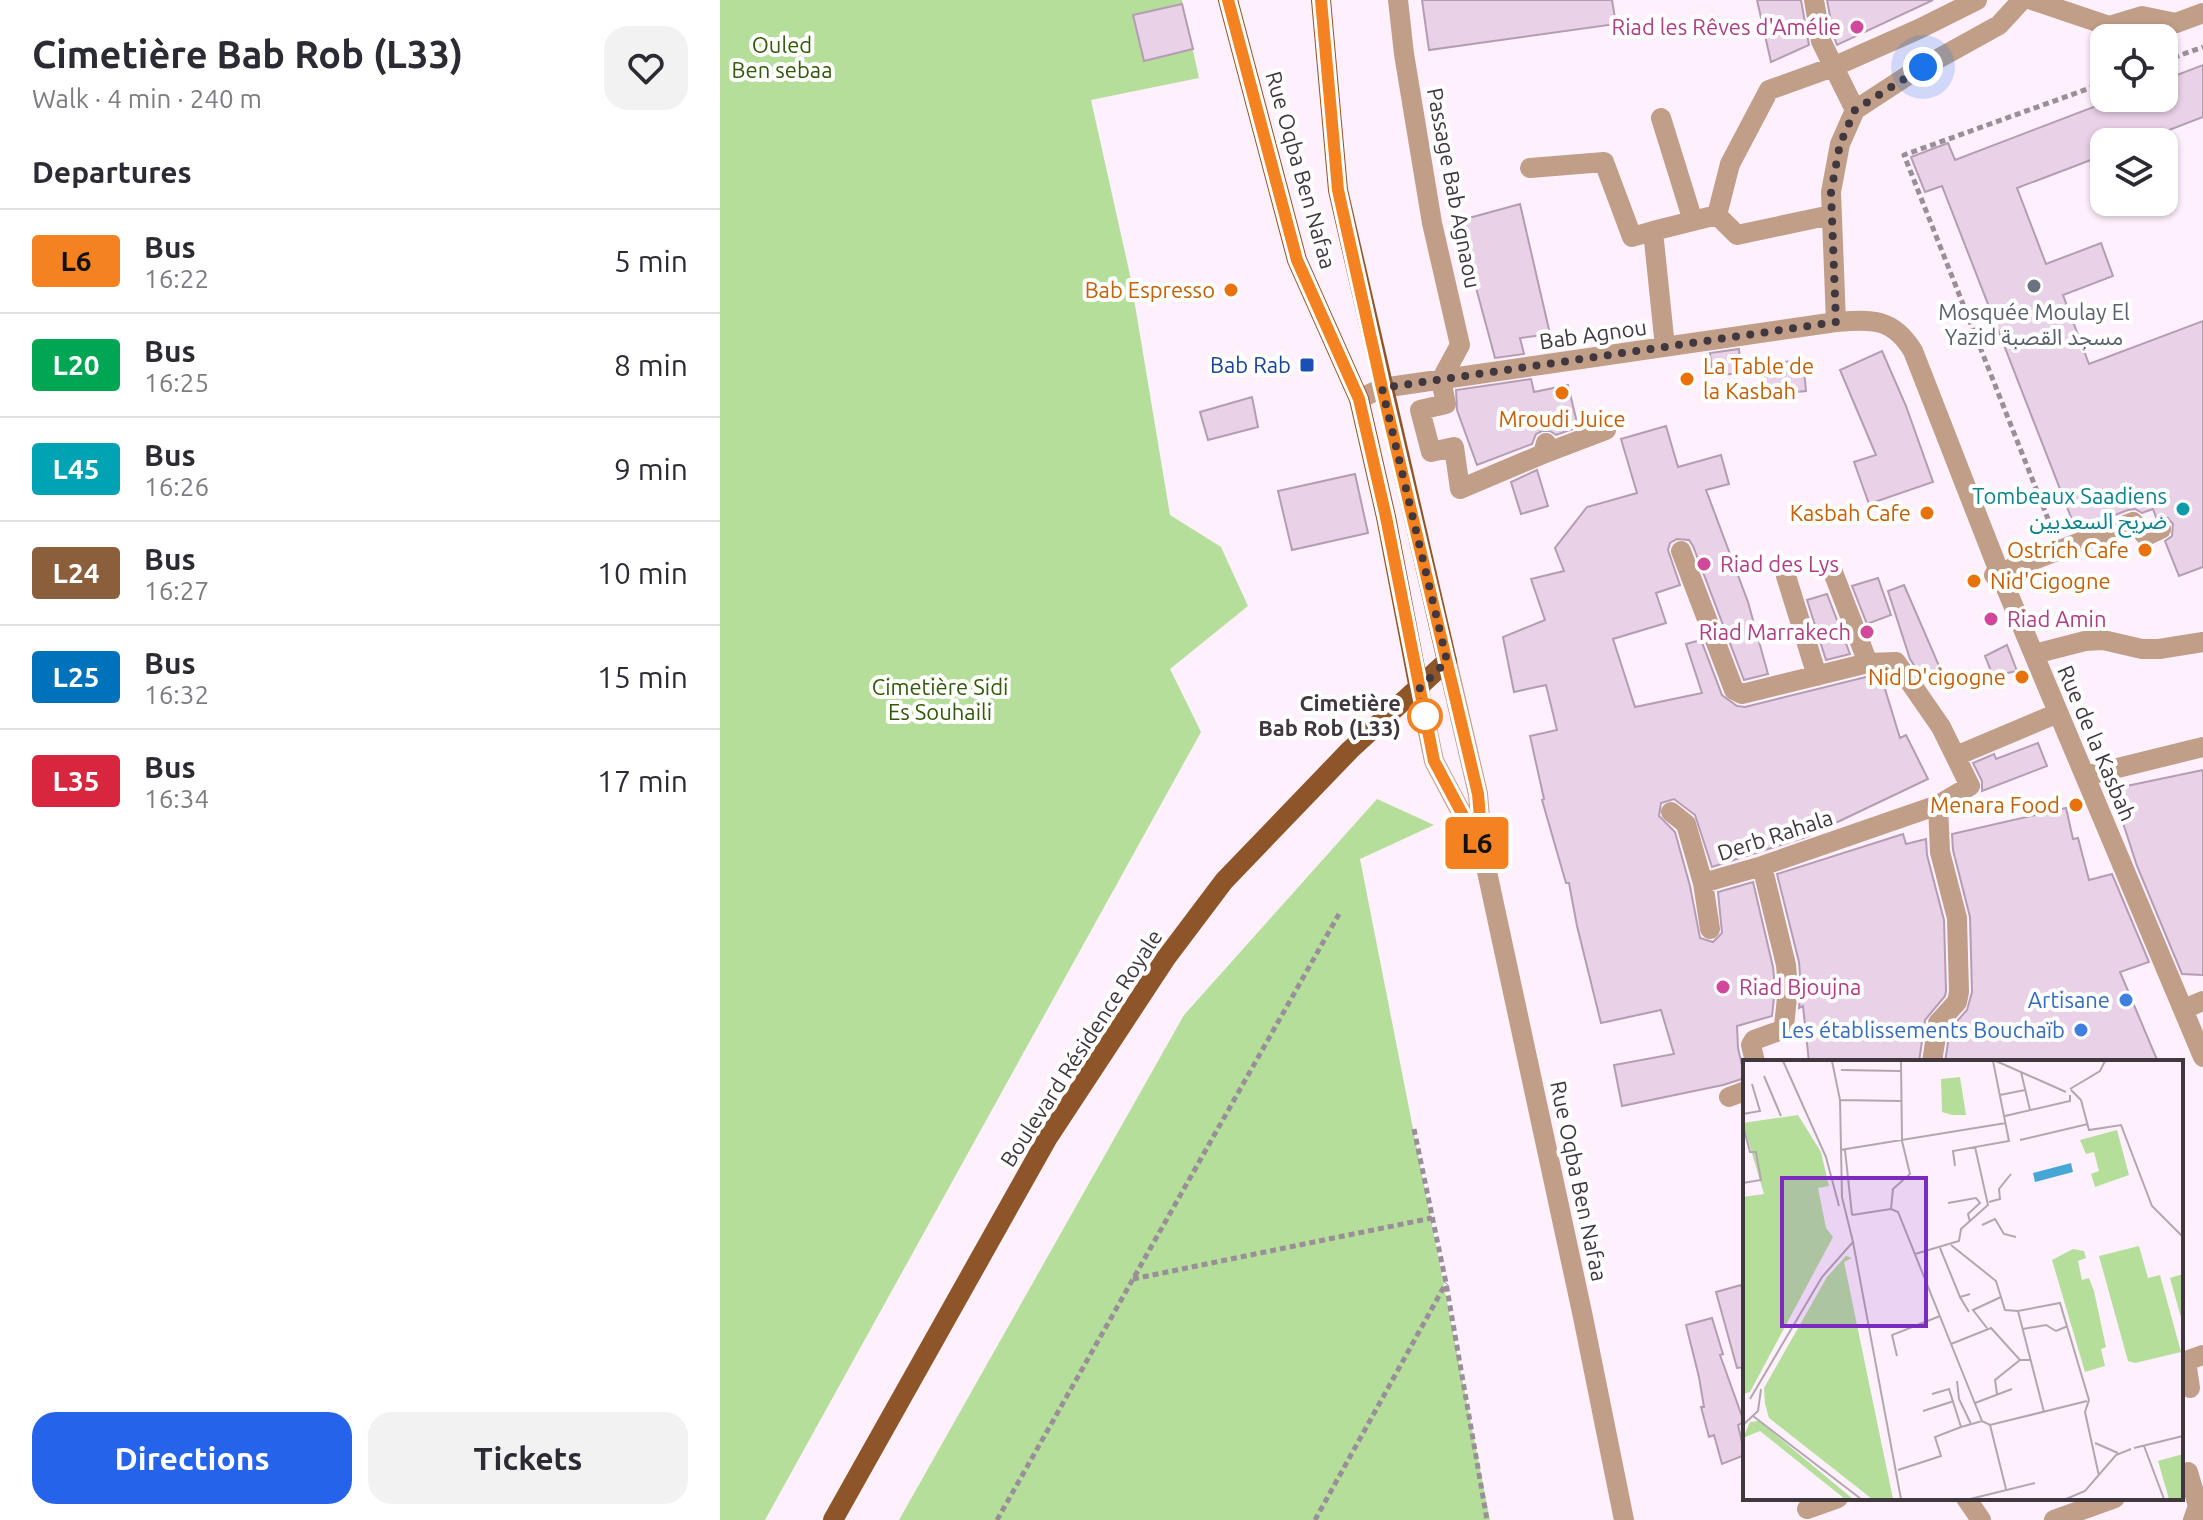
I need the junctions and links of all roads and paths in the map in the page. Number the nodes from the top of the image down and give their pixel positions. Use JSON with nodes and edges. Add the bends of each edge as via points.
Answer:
{"nodes":[{"id":1,"x":1228,"y":0,"type":"edge"},
{"id":2,"x":1321,"y":0,"type":"edge"},
{"id":3,"x":1398,"y":0,"type":"edge"},
{"id":4,"x":1814,"y":0,"type":"edge"},
{"id":5,"x":1977,"y":0,"type":"edge"},
{"id":6,"x":2022,"y":0,"type":"edge"},
{"id":7,"x":2032,"y":0,"type":"edge"},
{"id":8,"x":2203,"y":13,"type":"edge"},
{"id":9,"x":2203,"y":47,"type":"edge"},
{"id":10,"x":2178,"y":56,"type":"edge"},
{"id":11,"x":1833,"y":67,"type":"junction"},
{"id":12,"x":2090,"y":88,"type":"edge"},
{"id":13,"x":1855,"y":110,"type":"junction"},
{"id":14,"x":1661,"y":118,"type":"dead end"},
{"id":15,"x":1530,"y":168,"type":"dead end"},
{"id":16,"x":1717,"y":215,"type":"junction"},
{"id":17,"x":1831,"y":215,"type":"junction"},
{"id":18,"x":1693,"y":221,"type":"junction"},
{"id":19,"x":1653,"y":231,"type":"junction"},
{"id":20,"x":1836,"y":322,"type":"junction"},
{"id":21,"x":1665,"y":347,"type":"junction"},
{"id":22,"x":1441,"y":380,"type":"junction"},
{"id":23,"x":1382,"y":388,"type":"junction"},
{"id":24,"x":1359,"y":399,"type":"junction"},
{"id":25,"x":1606,"y":430,"type":"dead end"},
{"id":26,"x":2161,"y":529,"type":"dead end"},
{"id":27,"x":2060,"y":549,"type":"junction"},
{"id":28,"x":1681,"y":551,"type":"dead end"},
{"id":29,"x":1831,"y":567,"type":"dead end"},
{"id":30,"x":1997,"y":574,"type":"junction"},
{"id":31,"x":1786,"y":576,"type":"dead end"},
{"id":32,"x":2203,"y":642,"type":"edge"},
{"id":33,"x":2034,"y":654,"type":"junction"},
{"id":34,"x":1447,"y":661,"type":"junction"},
{"id":35,"x":1868,"y":663,"type":"junction"},
{"id":36,"x":1817,"y":676,"type":"junction"},
{"id":37,"x":1419,"y":689,"type":"junction"},
{"id":38,"x":2058,"y":713,"type":"junction"},
{"id":39,"x":2203,"y":747,"type":"edge"},
{"id":40,"x":1956,"y":756,"type":"junction"},
{"id":41,"x":2085,"y":776,"type":"junction"},
{"id":42,"x":1938,"y":805,"type":"junction"},
{"id":43,"x":1671,"y":812,"type":"dead end"},
{"id":44,"x":1483,"y":853,"type":"junction"},
{"id":45,"x":1762,"y":866,"type":"junction"},
{"id":46,"x":1703,"y":883,"type":"junction"},
{"id":47,"x":1339,"y":914,"type":"dead end"},
{"id":48,"x":1710,"y":929,"type":"dead end"},
{"id":49,"x":2194,"y":1005,"type":"edge"},
{"id":50,"x":2203,"y":1057,"type":"edge"},
{"id":51,"x":1755,"y":1060,"type":"edge"},
{"id":52,"x":1932,"y":1060,"type":"edge"},
{"id":53,"x":1414,"y":1129,"type":"dead end"},
{"id":54,"x":1432,"y":1218,"type":"junction"},
{"id":55,"x":1133,"y":1279,"type":"junction"},
{"id":56,"x":1446,"y":1283,"type":"junction"},
{"id":57,"x":2203,"y":1355,"type":"edge"},
{"id":58,"x":2190,"y":1388,"type":"dead end"},
{"id":59,"x":2191,"y":1471,"type":"edge"},
{"id":60,"x":1832,"y":1500,"type":"edge"},
{"id":61,"x":1967,"y":1500,"type":"edge"},
{"id":62,"x":2109,"y":1500,"type":"edge"},
{"id":63,"x":1807,"y":1509,"type":"dead end"},
{"id":64,"x":833,"y":1520,"type":"edge"},
{"id":65,"x":997,"y":1520,"type":"edge"},
{"id":66,"x":1315,"y":1520,"type":"edge"},
{"id":67,"x":1487,"y":1520,"type":"edge"},
{"id":68,"x":1624,"y":1520,"type":"edge"},
{"id":69,"x":1981,"y":1520,"type":"edge"},
{"id":70,"x":2054,"y":1520,"type":"edge"},
{"id":71,"x":2193,"y":1520,"type":"edge"}],
"edges":[{"from":1,"to":24,"type":"main road","name":"Rue Oqba Ben Nafaa","via":[[1297,260]]},
{"from":2,"to":23,"type":"main road","name":"Rue Oqba Ben Nafaa","via":[[1338,190]]},
{"from":3,"to":22,"type":"street","name":"Passage Bab Agnaou","via":[[1432,223],[1460,345]]},
{"from":4,"to":11,"type":"street","via":[[1821,41]]},
{"from":5,"to":11,"type":"street"},
{"from":6,"to":13,"type":"street","via":[[1999,25]]},
{"from":7,"to":8,"type":"street","via":[[2109,26],[2142,16],[2176,23]]},
{"from":9,"to":10,"type":"path"},
{"from":11,"to":13,"type":"street"},
{"from":11,"to":16,"type":"street","via":[[1769,90],[1730,164]]},
{"from":12,"to":27,"type":"path","via":[[1904,155]]},
{"from":13,"to":17,"type":"street","via":[[1840,144]]},
{"from":14,"to":18,"type":"street"},
{"from":15,"to":19,"type":"street","via":[[1602,156],[1632,237]]},
{"from":16,"to":17,"type":"street","via":[[1737,235]]},
{"from":16,"to":18,"type":"street"},
{"from":17,"to":20,"type":"street"},
{"from":18,"to":19,"type":"street"},
{"from":19,"to":21,"type":"street"},
{"from":20,"to":21,"type":"street","name":"Bab Agnou"},
{"from":20,"to":30,"type":"street","name":"Rue de la Kasbah","via":[[1871,320],[1907,340]]},
{"from":21,"to":22,"type":"street","name":"Bab Agnou"},
{"from":22,"to":23,"type":"street","name":"Bab Agnou"},
{"from":22,"to":25,"type":"street","name":"Passage Bab Agnaou","via":[[1446,404],[1420,410],[1431,452],[1454,447],[1460,489],[1545,449]]},
{"from":23,"to":24,"type":"street","name":"Bab Agnou"},
{"from":23,"to":34,"type":"main road","name":"Rue Oqba Ben Nafaa"},
{"from":24,"to":37,"type":"main road","name":"Rue Oqba Ben Nafaa"},
{"from":26,"to":27,"type":"street","via":[[2146,536],[2133,522]]},
{"from":27,"to":30,"type":"street"},
{"from":28,"to":36,"type":"street","name":"Derb Rahala","via":[[1734,690],[1742,694]]},
{"from":29,"to":35,"type":"street"},
{"from":30,"to":33,"type":"street","name":"Rue de la Kasbah"},
{"from":31,"to":36,"type":"street"},
{"from":32,"to":33,"type":"street","via":[[2142,649],[2085,641]]},
{"from":33,"to":38,"type":"street","name":"Rue de la Kasbah"},
{"from":34,"to":37,"type":"main road","name":"Boulevard Résidence Royale"},
{"from":34,"to":44,"type":"street","name":"Rue Oqba Ben Nafaa","via":[[1478,794]]},
{"from":35,"to":36,"type":"street","name":"Derb Rahala"},
{"from":35,"to":40,"type":"street","name":"Derb Rahala","via":[[1896,662]]},
{"from":37,"to":44,"type":"street","name":"Rue Oqba Ben Nafaa","via":[[1434,761]]},
{"from":37,"to":64,"type":"main road","name":"Boulevard Résidence Royale","via":[[1350,750],[1224,881],[1166,958],[1047,1139]]},
{"from":38,"to":40,"type":"street"},
{"from":38,"to":41,"type":"street","name":"Rue de la Kasbah"},
{"from":39,"to":41,"type":"street"},
{"from":40,"to":42,"type":"street","name":"Derb Rahala","via":[[1970,786]]},
{"from":41,"to":49,"type":"street","name":"Rue de la Kasbah"},
{"from":42,"to":45,"type":"street","name":"Derb Rahala"},
{"from":42,"to":52,"type":"street","via":[[1940,852],[1957,918],[1959,992],[1938,1023]]},
{"from":43,"to":46,"type":"street","name":"Derb Rahala","via":[[1686,824]]},
{"from":44,"to":68,"type":"street","name":"Rue Oqba Ben Nafaa"},
{"from":45,"to":46,"type":"street","name":"Derb Rahala"},
{"from":45,"to":51,"type":"street","via":[[1788,988],[1784,1026],[1754,1040]]},
{"from":46,"to":48,"type":"street"},
{"from":47,"to":55,"type":"path"},
{"from":49,"to":50,"type":"street","name":"Rue de la Kasbah"},
{"from":53,"to":54,"type":"path"},
{"from":54,"to":55,"type":"path"},
{"from":54,"to":56,"type":"path"},
{"from":55,"to":65,"type":"path"},
{"from":56,"to":66,"type":"path"},
{"from":56,"to":67,"type":"path"},
{"from":57,"to":58,"type":"street","via":[[2186,1361]]},
{"from":59,"to":71,"type":"street","via":[[2198,1506]]},
{"from":60,"to":63,"type":"street"},
{"from":61,"to":69,"type":"street"},
{"from":62,"to":70,"type":"street"}]}
